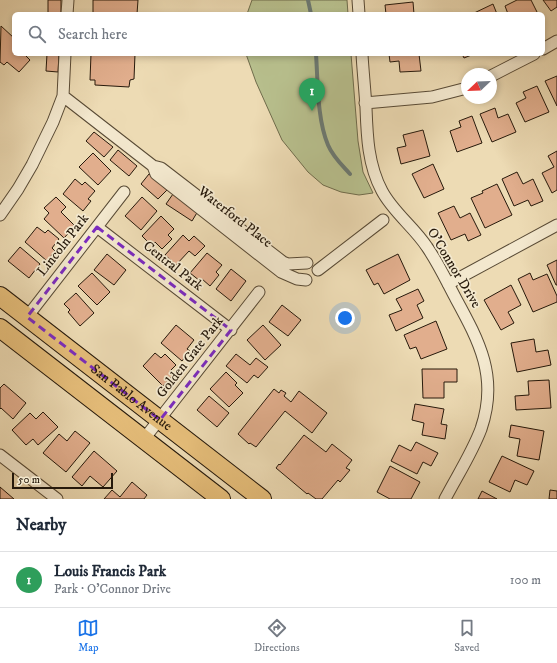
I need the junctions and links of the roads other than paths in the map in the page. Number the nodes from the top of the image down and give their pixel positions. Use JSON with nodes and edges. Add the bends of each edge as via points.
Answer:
{"nodes":[{"id":1,"x":68,"y":0,"type":"edge"},
{"id":2,"x":358,"y":0,"type":"edge"},
{"id":3,"x":67,"y":12,"type":"edge"},
{"id":4,"x":359,"y":12,"type":"edge"},
{"id":5,"x":557,"y":41,"type":"edge"},
{"id":6,"x":545,"y":48,"type":"edge"},
{"id":7,"x":65,"y":56,"type":"edge"},
{"id":8,"x":362,"y":56,"type":"edge"},
{"id":9,"x":530,"y":56,"type":"edge"},
{"id":10,"x":497,"y":73,"type":"edge"},
{"id":11,"x":461,"y":90,"type":"edge"},
{"id":12,"x":63,"y":96,"type":"junction"},
{"id":13,"x":365,"y":103,"type":"junction"},
{"id":14,"x":153,"y":166,"type":"junction"},
{"id":15,"x":124,"y":192,"type":"dead end"},
{"id":16,"x":0,"y":215,"type":"edge"},
{"id":17,"x":383,"y":220,"type":"dead end"},
{"id":18,"x":557,"y":225,"type":"edge"},
{"id":19,"x":97,"y":227,"type":"junction"},
{"id":20,"x":307,"y":263,"type":"junction"},
{"id":21,"x":318,"y":270,"type":"junction"},
{"id":22,"x":306,"y":280,"type":"junction"},
{"id":23,"x":448,"y":284,"type":"junction"},
{"id":24,"x":259,"y":292,"type":"dead end"},
{"id":25,"x":0,"y":296,"type":"edge"},
{"id":26,"x":27,"y":317,"type":"junction"},
{"id":27,"x":0,"y":328,"type":"edge"},
{"id":28,"x":231,"y":330,"type":"junction"},
{"id":29,"x":160,"y":420,"type":"junction"},
{"id":30,"x":144,"y":440,"type":"junction"},
{"id":31,"x":0,"y":455,"type":"edge"},
{"id":32,"x":57,"y":499,"type":"edge"},
{"id":33,"x":221,"y":499,"type":"edge"},
{"id":34,"x":262,"y":499,"type":"edge"},
{"id":35,"x":446,"y":499,"type":"edge"}],
"edges":[{"from":1,"to":3,"type":"street"},
{"from":2,"to":4,"type":"street"},
{"from":5,"to":6,"type":"street"},
{"from":7,"to":12,"type":"street"},
{"from":8,"to":13,"type":"street","name":"O'Connor Drive"},
{"from":9,"to":10,"type":"street"},
{"from":11,"to":13,"type":"street","via":[[432,97]]},
{"from":12,"to":14,"type":"street","name":"Waterford Place"},
{"from":12,"to":16,"type":"street","via":[[32,164]]},
{"from":13,"to":23,"type":"street","name":"O'Connor Drive","via":[[369,154],[382,191],[427,247]]},
{"from":14,"to":20,"type":"street","name":"Waterford Place","via":[[161,168],[283,262]]},
{"from":14,"to":22,"type":"street","name":"Waterford Place","via":[[156,174],[281,272],[296,279]]},
{"from":15,"to":19,"type":"street","name":"Lincoln Park"},
{"from":17,"to":21,"type":"street"},
{"from":18,"to":23,"type":"street"},
{"from":19,"to":26,"type":"street","name":"Lincoln Park"},
{"from":19,"to":28,"type":"street","name":"Central Park"},
{"from":20,"to":21,"type":"street","via":[[314,264]]},
{"from":20,"to":22,"type":"street","via":[[300,272]]},
{"from":21,"to":22,"type":"street","via":[[314,279]]},
{"from":23,"to":35,"type":"street","name":"O'Connor Drive","via":[[480,346],[487,390],[481,428]]},
{"from":24,"to":28,"type":"street","name":"Golden Gate Park"},
{"from":25,"to":26,"type":"main road","name":"San Pablo Avenue"},
{"from":26,"to":29,"type":"main road","name":"San Pablo Avenue"},
{"from":27,"to":30,"type":"main road","name":"San Pablo Avenue"},
{"from":28,"to":29,"type":"street","name":"Golden Gate Park"},
{"from":29,"to":30,"type":"street","name":"Golden Gate Park"},
{"from":29,"to":34,"type":"main road","name":"San Pablo Avenue"},
{"from":30,"to":33,"type":"main road","name":"San Pablo Avenue"},
{"from":31,"to":32,"type":"street"}]}
